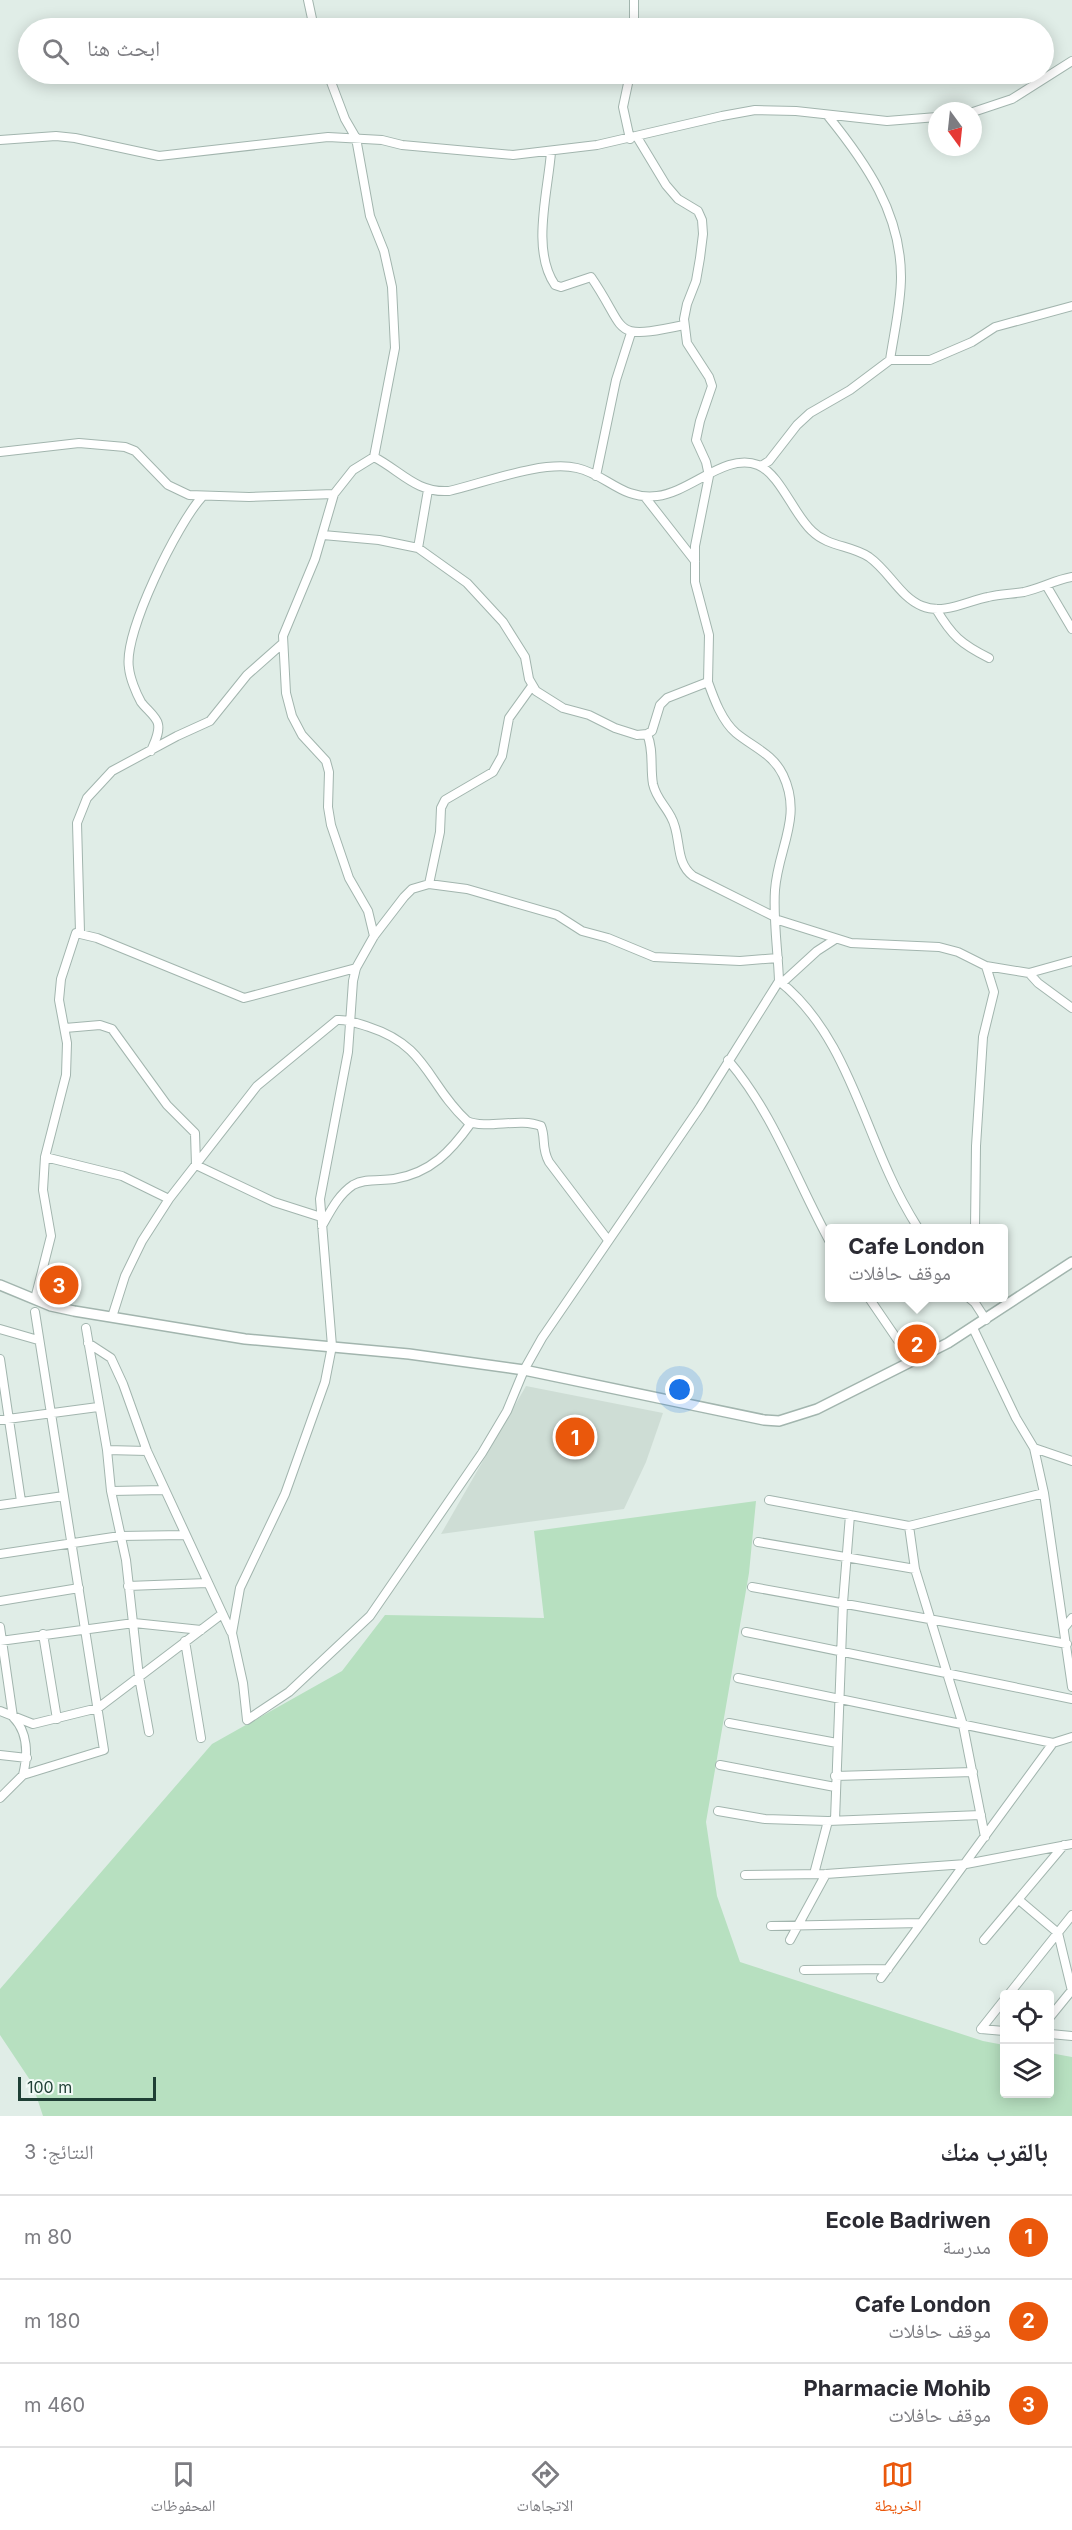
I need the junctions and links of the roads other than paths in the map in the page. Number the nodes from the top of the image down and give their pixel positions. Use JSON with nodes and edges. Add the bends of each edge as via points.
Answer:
{"nodes":[{"id":1,"x":308,"y":0,"type":"edge"},
{"id":2,"x":634,"y":0,"type":"edge"},
{"id":3,"x":312,"y":18,"type":"edge"},
{"id":4,"x":634,"y":18,"type":"edge"},
{"id":5,"x":1072,"y":61,"type":"edge"},
{"id":6,"x":1054,"y":72,"type":"edge"},
{"id":7,"x":332,"y":84,"type":"edge"},
{"id":8,"x":628,"y":84,"type":"edge"},
{"id":9,"x":1036,"y":84,"type":"edge"},
{"id":10,"x":982,"y":109,"type":"edge"},
{"id":11,"x":828,"y":116,"type":"junction"},
{"id":12,"x":928,"y":118,"type":"edge"},
{"id":13,"x":356,"y":138,"type":"junction"},
{"id":14,"x":633,"y":138,"type":"junction"},
{"id":15,"x":0,"y":140,"type":"edge"},
{"id":16,"x":551,"y":152,"type":"junction"},
{"id":17,"x":1072,"y":306,"type":"edge"},
{"id":18,"x":684,"y":325,"type":"junction"},
{"id":19,"x":631,"y":333,"type":"junction"},
{"id":20,"x":890,"y":360,"type":"junction"},
{"id":21,"x":0,"y":452,"type":"edge"},
{"id":22,"x":374,"y":457,"type":"junction"},
{"id":23,"x":761,"y":466,"type":"junction"},
{"id":24,"x":596,"y":476,"type":"junction"},
{"id":25,"x":709,"y":476,"type":"junction"},
{"id":26,"x":428,"y":490,"type":"junction"},
{"id":27,"x":334,"y":494,"type":"junction"},
{"id":28,"x":202,"y":496,"type":"junction"},
{"id":29,"x":645,"y":497,"type":"junction"},
{"id":30,"x":323,"y":535,"type":"junction"},
{"id":31,"x":418,"y":549,"type":"junction"},
{"id":32,"x":695,"y":561,"type":"junction"},
{"id":33,"x":1072,"y":577,"type":"edge"},
{"id":34,"x":1046,"y":585,"type":"junction"},
{"id":35,"x":936,"y":609,"type":"junction"},
{"id":36,"x":1072,"y":629,"type":"edge"},
{"id":37,"x":282,"y":644,"type":"junction"},
{"id":38,"x":989,"y":658,"type":"dead end"},
{"id":39,"x":708,"y":682,"type":"junction"},
{"id":40,"x":532,"y":686,"type":"junction"},
{"id":41,"x":647,"y":734,"type":"junction"},
{"id":42,"x":151,"y":751,"type":"junction"},
{"id":43,"x":429,"y":884,"type":"junction"},
{"id":44,"x":775,"y":918,"type":"junction"},
{"id":45,"x":80,"y":932,"type":"junction"},
{"id":46,"x":374,"y":936,"type":"junction"},
{"id":47,"x":834,"y":940,"type":"junction"},
{"id":48,"x":778,"y":958,"type":"junction"},
{"id":49,"x":1072,"y":961,"type":"edge"},
{"id":50,"x":986,"y":966,"type":"junction"},
{"id":51,"x":356,"y":968,"type":"junction"},
{"id":52,"x":1029,"y":973,"type":"junction"},
{"id":53,"x":780,"y":982,"type":"junction"},
{"id":54,"x":1072,"y":1008,"type":"edge"},
{"id":55,"x":351,"y":1022,"type":"junction"},
{"id":56,"x":65,"y":1028,"type":"junction"},
{"id":57,"x":728,"y":1059,"type":"junction"},
{"id":58,"x":471,"y":1123,"type":"junction"},
{"id":59,"x":45,"y":1157,"type":"junction"},
{"id":60,"x":196,"y":1165,"type":"junction"},
{"id":61,"x":169,"y":1199,"type":"junction"},
{"id":62,"x":321,"y":1217,"type":"junction"},
{"id":63,"x":916,"y":1224,"type":"edge"},
{"id":64,"x":975,"y":1224,"type":"edge"},
{"id":65,"x":322,"y":1226,"type":"junction"},
{"id":66,"x":825,"y":1232,"type":"edge"},
{"id":67,"x":608,"y":1240,"type":"junction"},
{"id":68,"x":1072,"y":1262,"type":"edge"},
{"id":69,"x":0,"y":1285,"type":"edge"},
{"id":70,"x":34,"y":1299,"type":"junction"},
{"id":71,"x":872,"y":1302,"type":"edge"},
{"id":72,"x":975,"y":1302,"type":"edge"},
{"id":73,"x":35,"y":1312,"type":"dead end"},
{"id":74,"x":112,"y":1317,"type":"junction"},
{"id":75,"x":986,"y":1320,"type":"junction"},
{"id":76,"x":86,"y":1328,"type":"dead end"},
{"id":77,"x":973,"y":1328,"type":"junction"},
{"id":78,"x":0,"y":1329,"type":"edge"},
{"id":79,"x":38,"y":1340,"type":"junction"},
{"id":80,"x":88,"y":1343,"type":"junction"},
{"id":81,"x":332,"y":1346,"type":"junction"},
{"id":82,"x":0,"y":1359,"type":"edge"},
{"id":83,"x":912,"y":1361,"type":"junction"},
{"id":84,"x":524,"y":1370,"type":"junction"},
{"id":85,"x":98,"y":1407,"type":"junction"},
{"id":86,"x":52,"y":1413,"type":"junction"},
{"id":87,"x":4,"y":1420,"type":"edge"},
{"id":88,"x":1034,"y":1448,"type":"junction"},
{"id":89,"x":107,"y":1450,"type":"junction"},
{"id":90,"x":147,"y":1451,"type":"junction"},
{"id":91,"x":1072,"y":1461,"type":"edge"},
{"id":92,"x":165,"y":1490,"type":"junction"},
{"id":93,"x":111,"y":1491,"type":"junction"},
{"id":94,"x":1044,"y":1493,"type":"junction"},
{"id":95,"x":64,"y":1496,"type":"junction"},
{"id":96,"x":769,"y":1500,"type":"dead end"},
{"id":97,"x":21,"y":1501,"type":"junction"},
{"id":98,"x":0,"y":1505,"type":"edge"},
{"id":99,"x":850,"y":1515,"type":"junction"},
{"id":100,"x":909,"y":1526,"type":"junction"},
{"id":101,"x":185,"y":1535,"type":"junction"},
{"id":102,"x":120,"y":1536,"type":"junction"},
{"id":103,"x":758,"y":1542,"type":"dead end"},
{"id":104,"x":72,"y":1543,"type":"junction"},
{"id":105,"x":0,"y":1554,"type":"edge"},
{"id":106,"x":848,"y":1557,"type":"junction"},
{"id":107,"x":915,"y":1569,"type":"junction"},
{"id":108,"x":207,"y":1583,"type":"junction"},
{"id":109,"x":128,"y":1586,"type":"junction"},
{"id":110,"x":752,"y":1587,"type":"dead end"},
{"id":111,"x":79,"y":1588,"type":"junction"},
{"id":112,"x":0,"y":1601,"type":"edge"},
{"id":113,"x":843,"y":1603,"type":"junction"},
{"id":114,"x":222,"y":1614,"type":"junction"},
{"id":115,"x":1072,"y":1618,"type":"edge"},
{"id":116,"x":930,"y":1620,"type":"junction"},
{"id":117,"x":134,"y":1623,"type":"junction"},
{"id":118,"x":0,"y":1627,"type":"edge"},
{"id":119,"x":1064,"y":1628,"type":"junction"},
{"id":120,"x":86,"y":1629,"type":"junction"},
{"id":121,"x":201,"y":1630,"type":"junction"},
{"id":122,"x":746,"y":1632,"type":"dead end"},
{"id":123,"x":232,"y":1633,"type":"junction"},
{"id":124,"x":43,"y":1634,"type":"junction"},
{"id":125,"x":1,"y":1641,"type":"edge"},
{"id":126,"x":185,"y":1641,"type":"junction"},
{"id":127,"x":1067,"y":1644,"type":"junction"},
{"id":128,"x":840,"y":1651,"type":"junction"},
{"id":129,"x":945,"y":1671,"type":"junction"},
{"id":130,"x":139,"y":1677,"type":"junction"},
{"id":131,"x":738,"y":1678,"type":"dead end"},
{"id":132,"x":1072,"y":1687,"type":"edge"},
{"id":133,"x":839,"y":1699,"type":"junction"},
{"id":134,"x":1072,"y":1699,"type":"edge"},
{"id":135,"x":98,"y":1708,"type":"junction"},
{"id":136,"x":0,"y":1712,"type":"edge"},
{"id":137,"x":13,"y":1717,"type":"junction"},
{"id":138,"x":57,"y":1719,"type":"junction"},
{"id":139,"x":729,"y":1723,"type":"dead end"},
{"id":140,"x":963,"y":1725,"type":"junction"},
{"id":141,"x":149,"y":1732,"type":"dead end"},
{"id":142,"x":1072,"y":1737,"type":"edge"},
{"id":143,"x":201,"y":1738,"type":"dead end"},
{"id":144,"x":837,"y":1743,"type":"junction"},
{"id":145,"x":1053,"y":1743,"type":"junction"},
{"id":146,"x":0,"y":1755,"type":"edge"},
{"id":147,"x":27,"y":1758,"type":"junction"},
{"id":148,"x":720,"y":1766,"type":"dead end"},
{"id":149,"x":974,"y":1772,"type":"junction"},
{"id":150,"x":23,"y":1775,"type":"junction"},
{"id":151,"x":835,"y":1776,"type":"junction"},
{"id":152,"x":835,"y":1788,"type":"junction"},
{"id":153,"x":0,"y":1798,"type":"edge"},
{"id":154,"x":718,"y":1811,"type":"dead end"},
{"id":155,"x":981,"y":1815,"type":"junction"},
{"id":156,"x":831,"y":1820,"type":"junction"},
{"id":157,"x":985,"y":1837,"type":"junction"},
{"id":158,"x":1068,"y":1844,"type":"edge"},
{"id":159,"x":966,"y":1864,"type":"junction"},
{"id":160,"x":814,"y":1874,"type":"junction"},
{"id":161,"x":826,"y":1874,"type":"junction"},
{"id":162,"x":745,"y":1875,"type":"dead end"},
{"id":163,"x":1019,"y":1900,"type":"junction"},
{"id":164,"x":1072,"y":1915,"type":"edge"},
{"id":165,"x":921,"y":1923,"type":"junction"},
{"id":166,"x":798,"y":1925,"type":"junction"},
{"id":167,"x":771,"y":1926,"type":"dead end"},
{"id":168,"x":1058,"y":1934,"type":"junction"},
{"id":169,"x":790,"y":1940,"type":"dead end"},
{"id":170,"x":984,"y":1940,"type":"dead end"},
{"id":171,"x":888,"y":1969,"type":"junction"},
{"id":172,"x":804,"y":1970,"type":"dead end"},
{"id":173,"x":880,"y":1978,"type":"dead end"},
{"id":174,"x":1013,"y":1990,"type":"edge"},
{"id":175,"x":1072,"y":1990,"type":"edge"},
{"id":176,"x":1000,"y":2006,"type":"edge"},
{"id":177,"x":1054,"y":2012,"type":"edge"},
{"id":178,"x":1000,"y":2031,"type":"edge"},
{"id":179,"x":1054,"y":2034,"type":"edge"},
{"id":180,"x":1072,"y":2036,"type":"edge"}],
"edges":[{"from":1,"to":3,"type":"street"},
{"from":2,"to":4,"type":"street"},
{"from":5,"to":6,"type":"street"},
{"from":7,"to":13,"type":"street"},
{"from":8,"to":14,"type":"street","via":[[623,107]]},
{"from":9,"to":10,"type":"street","via":[[1012,99]]},
{"from":11,"to":12,"type":"street","via":[[887,121]]},
{"from":11,"to":14,"type":"street","via":[[755,110]]},
{"from":11,"to":20,"type":"street","via":[[884,196],[897,242],[901,277]]},
{"from":13,"to":15,"type":"street","via":[[302,139],[159,156],[56,136]]},
{"from":13,"to":16,"type":"street","via":[[513,155]]},
{"from":13,"to":22,"type":"street","via":[[370,216],[389,267],[394,318],[395,348]]},
{"from":14,"to":16,"type":"street"},
{"from":14,"to":18,"type":"street","via":[[666,185],[678,199],[698,211],[702,220],[700,258]]},
{"from":16,"to":19,"type":"street","via":[[543,226],[545,265],[555,285],[561,287],[591,277],[619,326]]},
{"from":17,"to":20,"type":"street","via":[[995,327],[930,360]]},
{"from":18,"to":19,"type":"street"},
{"from":18,"to":25,"type":"street","via":[[687,343],[712,386],[696,440]]},
{"from":19,"to":24,"type":"street","via":[[616,380]]},
{"from":20,"to":23,"type":"street","via":[[810,413]]},
{"from":21,"to":28,"type":"street","via":[[79,443],[125,447],[135,451],[177,491]]},
{"from":22,"to":26,"type":"street"},
{"from":22,"to":27,"type":"street","via":[[353,470]]},
{"from":23,"to":25,"type":"street","via":[[737,463]]},
{"from":23,"to":35,"type":"street","via":[[812,531],[831,544],[867,556],[914,601]]},
{"from":24,"to":26,"type":"street","via":[[575,468],[555,468],[510,474],[449,491]]},
{"from":24,"to":29,"type":"street","via":[[618,490]]},
{"from":25,"to":29,"type":"street","via":[[684,489]]},
{"from":25,"to":32,"type":"street"},
{"from":26,"to":31,"type":"street"},
{"from":27,"to":28,"type":"street"},
{"from":27,"to":30,"type":"street"},
{"from":28,"to":42,"type":"street","via":[[184,518],[132,634],[129,670],[140,701],[158,724]]},
{"from":29,"to":32,"type":"street"},
{"from":30,"to":31,"type":"street","via":[[379,540]]},
{"from":30,"to":37,"type":"street"},
{"from":31,"to":40,"type":"street","via":[[467,583],[503,622],[525,657]]},
{"from":32,"to":39,"type":"street","via":[[695,582],[709,635]]},
{"from":33,"to":34,"type":"street"},
{"from":34,"to":35,"type":"street"},
{"from":34,"to":36,"type":"street"},
{"from":35,"to":38,"type":"street","via":[[949,632],[963,645]]},
{"from":37,"to":42,"type":"street","via":[[247,675],[210,721]]},
{"from":37,"to":46,"type":"street","via":[[292,716],[302,735],[326,761],[331,825],[349,878],[364,900]]},
{"from":39,"to":41,"type":"street","via":[[666,698]]},
{"from":39,"to":44,"type":"street","via":[[731,728],[776,762],[789,788],[790,827],[778,871]]},
{"from":40,"to":41,"type":"street","via":[[563,708],[627,732]]},
{"from":40,"to":43,"type":"street","via":[[509,718],[502,756],[493,772],[445,800]]},
{"from":41,"to":44,"type":"street","via":[[653,783],[674,824],[686,870]]},
{"from":42,"to":45,"type":"street","via":[[112,771],[81,810],[77,836]]},
{"from":43,"to":46,"type":"street","via":[[412,889]]},
{"from":43,"to":48,"type":"street","via":[[467,889],[548,912],[582,931],[654,957],[740,961]]},
{"from":44,"to":47,"type":"street"},
{"from":44,"to":48,"type":"street"},
{"from":45,"to":51,"type":"street","via":[[244,998]]},
{"from":45,"to":56,"type":"street","via":[[74,935],[62,979],[59,1000]]},
{"from":46,"to":51,"type":"street"},
{"from":47,"to":50,"type":"street","via":[[939,947]]},
{"from":47,"to":53,"type":"street"},
{"from":48,"to":53,"type":"street"},
{"from":49,"to":52,"type":"street"},
{"from":50,"to":52,"type":"street"},
{"from":50,"to":64,"type":"street","via":[[994,992],[983,1037]]},
{"from":51,"to":55,"type":"street"},
{"from":52,"to":54,"type":"street"},
{"from":53,"to":57,"type":"street"},
{"from":53,"to":63,"type":"street","via":[[810,1010],[827,1037],[890,1177]]},
{"from":55,"to":58,"type":"street","via":[[386,1033],[412,1050]]},
{"from":55,"to":60,"type":"street","via":[[342,1019],[332,1023],[257,1086]]},
{"from":55,"to":62,"type":"street","via":[[338,1113],[323,1177]]},
{"from":56,"to":59,"type":"street","via":[[66,1076]]},
{"from":56,"to":60,"type":"street","via":[[100,1025],[112,1029],[167,1105],[195,1133]]},
{"from":57,"to":66,"type":"street","via":[[746,1080],[778,1134]]},
{"from":57,"to":67,"type":"street","via":[[700,1107]]},
{"from":58,"to":65,"type":"street","via":[[447,1154],[423,1171],[353,1185],[340,1197]]},
{"from":58,"to":67,"type":"street","via":[[541,1126],[543,1150],[549,1162]]},
{"from":59,"to":61,"type":"street","via":[[122,1176]]},
{"from":59,"to":70,"type":"street","via":[[43,1190],[51,1236]]},
{"from":60,"to":61,"type":"street"},
{"from":60,"to":62,"type":"street","via":[[274,1202]]},
{"from":61,"to":74,"type":"street","via":[[142,1240]]},
{"from":62,"to":65,"type":"street"},
{"from":65,"to":81,"type":"street"},
{"from":67,"to":84,"type":"street"},
{"from":68,"to":75,"type":"street"},
{"from":69,"to":70,"type":"street"},
{"from":70,"to":74,"type":"street"},
{"from":71,"to":83,"type":"street"},
{"from":72,"to":75,"type":"street"},
{"from":73,"to":79,"type":"street"},
{"from":74,"to":81,"type":"street","via":[[245,1339]]},
{"from":75,"to":77,"type":"street"},
{"from":76,"to":80,"type":"street"},
{"from":77,"to":83,"type":"street"},
{"from":77,"to":88,"type":"street"},
{"from":78,"to":79,"type":"street"},
{"from":79,"to":86,"type":"street"},
{"from":80,"to":85,"type":"street"},
{"from":80,"to":90,"type":"street","via":[[111,1359]]},
{"from":81,"to":84,"type":"street"},
{"from":81,"to":123,"type":"street","via":[[325,1382],[301,1452],[240,1588]]},
{"from":82,"to":87,"type":"street"},
{"from":83,"to":84,"type":"street","via":[[823,1406],[779,1421]]},
{"from":84,"to":123,"type":"street","via":[[507,1411],[482,1453],[369,1616],[289,1692],[247,1720]]},
{"from":85,"to":86,"type":"street"},
{"from":85,"to":89,"type":"street"},
{"from":86,"to":87,"type":"street"},
{"from":86,"to":95,"type":"street"},
{"from":87,"to":97,"type":"street"},
{"from":88,"to":91,"type":"street"},
{"from":88,"to":94,"type":"street"},
{"from":89,"to":90,"type":"street"},
{"from":89,"to":93,"type":"street"},
{"from":90,"to":92,"type":"street"},
{"from":92,"to":93,"type":"street"},
{"from":92,"to":101,"type":"street"},
{"from":93,"to":102,"type":"street"},
{"from":94,"to":100,"type":"street"},
{"from":94,"to":119,"type":"street"},
{"from":95,"to":97,"type":"street"},
{"from":95,"to":104,"type":"street"},
{"from":96,"to":99,"type":"street"},
{"from":97,"to":98,"type":"street"},
{"from":99,"to":100,"type":"street"},
{"from":99,"to":106,"type":"street"},
{"from":100,"to":107,"type":"street"},
{"from":101,"to":102,"type":"street"},
{"from":101,"to":108,"type":"street"},
{"from":102,"to":104,"type":"street"},
{"from":102,"to":109,"type":"street"},
{"from":103,"to":106,"type":"street"},
{"from":104,"to":105,"type":"street"},
{"from":104,"to":111,"type":"street"},
{"from":106,"to":107,"type":"street"},
{"from":106,"to":113,"type":"street"},
{"from":107,"to":116,"type":"street"},
{"from":108,"to":109,"type":"street"},
{"from":108,"to":114,"type":"street"},
{"from":109,"to":117,"type":"street"},
{"from":110,"to":113,"type":"street"},
{"from":111,"to":112,"type":"street"},
{"from":111,"to":120,"type":"street"},
{"from":113,"to":116,"type":"street"},
{"from":113,"to":128,"type":"street"},
{"from":114,"to":121,"type":"street"},
{"from":114,"to":123,"type":"street"},
{"from":115,"to":119,"type":"street"},
{"from":116,"to":127,"type":"street"},
{"from":116,"to":129,"type":"street"},
{"from":117,"to":120,"type":"street"},
{"from":117,"to":121,"type":"street"},
{"from":117,"to":130,"type":"street"},
{"from":118,"to":125,"type":"street"},
{"from":119,"to":127,"type":"street"},
{"from":120,"to":124,"type":"street"},
{"from":120,"to":135,"type":"street"},
{"from":121,"to":126,"type":"street"},
{"from":122,"to":128,"type":"street"},
{"from":124,"to":125,"type":"street"},
{"from":124,"to":138,"type":"street"},
{"from":125,"to":137,"type":"street"},
{"from":126,"to":130,"type":"street"},
{"from":126,"to":143,"type":"street"},
{"from":127,"to":132,"type":"street"},
{"from":128,"to":129,"type":"street"},
{"from":128,"to":133,"type":"street"},
{"from":129,"to":134,"type":"street"},
{"from":129,"to":140,"type":"street"},
{"from":130,"to":135,"type":"street"},
{"from":130,"to":141,"type":"street"},
{"from":131,"to":133,"type":"street"},
{"from":133,"to":140,"type":"street"},
{"from":133,"to":144,"type":"street"},
{"from":135,"to":138,"type":"street"},
{"from":135,"to":150,"type":"street","via":[[104,1750]]},
{"from":136,"to":137,"type":"street"},
{"from":137,"to":138,"type":"street","via":[[33,1724]]},
{"from":137,"to":147,"type":"street","via":[[22,1726]]},
{"from":139,"to":144,"type":"street"},
{"from":140,"to":145,"type":"street"},
{"from":140,"to":149,"type":"street"},
{"from":142,"to":145,"type":"street"},
{"from":144,"to":151,"type":"street"},
{"from":145,"to":157,"type":"street"},
{"from":146,"to":147,"type":"street"},
{"from":147,"to":150,"type":"street"},
{"from":148,"to":152,"type":"street"},
{"from":149,"to":151,"type":"street"},
{"from":149,"to":155,"type":"street"},
{"from":150,"to":153,"type":"street"},
{"from":151,"to":152,"type":"street"},
{"from":152,"to":156,"type":"street"},
{"from":154,"to":156,"type":"street","via":[[765,1819]]},
{"from":155,"to":156,"type":"street"},
{"from":155,"to":157,"type":"street"},
{"from":156,"to":160,"type":"street"},
{"from":157,"to":159,"type":"street"},
{"from":158,"to":159,"type":"street"},
{"from":158,"to":163,"type":"street"},
{"from":159,"to":161,"type":"street"},
{"from":159,"to":165,"type":"street"},
{"from":160,"to":161,"type":"street"},
{"from":160,"to":162,"type":"street"},
{"from":161,"to":166,"type":"street"},
{"from":163,"to":168,"type":"street"},
{"from":163,"to":170,"type":"street"},
{"from":164,"to":168,"type":"street"},
{"from":165,"to":166,"type":"street"},
{"from":165,"to":171,"type":"street"},
{"from":166,"to":167,"type":"street"},
{"from":166,"to":169,"type":"street"},
{"from":168,"to":174,"type":"street"},
{"from":168,"to":175,"type":"street"},
{"from":171,"to":172,"type":"street"},
{"from":171,"to":173,"type":"street"},
{"from":175,"to":177,"type":"street"},
{"from":176,"to":178,"type":"street","via":[[981,2029]]},
{"from":179,"to":180,"type":"street"}]}
